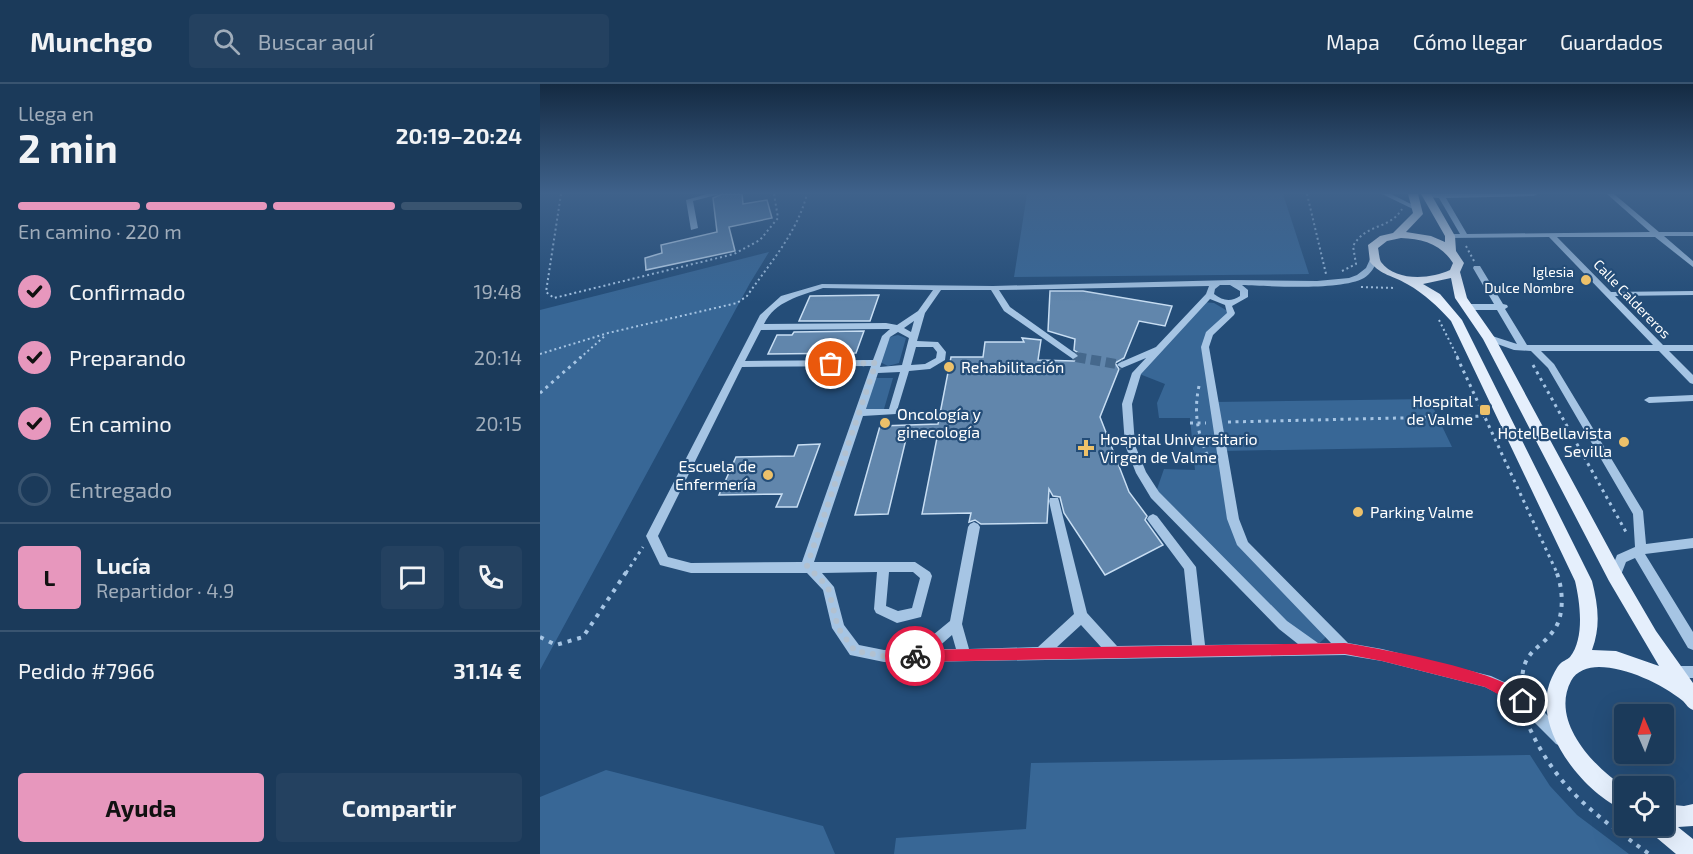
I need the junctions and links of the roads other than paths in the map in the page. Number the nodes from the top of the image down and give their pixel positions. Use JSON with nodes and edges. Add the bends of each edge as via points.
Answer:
{"nodes":[{"id":1,"x":1402,"y":230,"type":"edge"},
{"id":2,"x":1446,"y":230,"type":"edge"},
{"id":3,"x":1461,"y":230,"type":"edge"},
{"id":4,"x":1651,"y":230,"type":"edge"},
{"id":5,"x":1656,"y":234,"type":"junction"},
{"id":6,"x":1693,"y":234,"type":"edge"},
{"id":7,"x":1397,"y":235,"type":"junction"},
{"id":8,"x":1551,"y":235,"type":"junction"},
{"id":9,"x":1450,"y":236,"type":"junction"},
{"id":10,"x":1465,"y":236,"type":"junction"},
{"id":11,"x":1451,"y":252,"type":"junction"},
{"id":12,"x":1374,"y":259,"type":"junction"},
{"id":13,"x":1693,"y":265,"type":"edge"},
{"id":14,"x":1477,"y":268,"type":"road end"},
{"id":15,"x":1455,"y":273,"type":"junction"},
{"id":16,"x":1232,"y":282,"type":"junction"},
{"id":17,"x":1218,"y":283,"type":"junction"},
{"id":18,"x":1405,"y":285,"type":"junction"},
{"id":19,"x":938,"y":288,"type":"junction"},
{"id":20,"x":993,"y":288,"type":"junction"},
{"id":21,"x":1693,"y":293,"type":"edge"},
{"id":22,"x":1610,"y":294,"type":"junction"},
{"id":23,"x":1210,"y":295,"type":"junction"},
{"id":24,"x":1231,"y":303,"type":"junction"},
{"id":25,"x":1467,"y":307,"type":"junction"},
{"id":26,"x":1504,"y":307,"type":"junction"},
{"id":27,"x":921,"y":313,"type":"junction"},
{"id":28,"x":758,"y":327,"type":"junction"},
{"id":29,"x":898,"y":328,"type":"junction"},
{"id":30,"x":1489,"y":338,"type":"junction"},
{"id":31,"x":913,"y":341,"type":"junction"},
{"id":32,"x":1528,"y":348,"type":"junction"},
{"id":33,"x":1661,"y":348,"type":"junction"},
{"id":34,"x":1693,"y":348,"type":"edge"},
{"id":35,"x":1159,"y":349,"type":"junction"},
{"id":36,"x":1073,"y":356,"type":"tunnel mouth"},
{"id":37,"x":739,"y":364,"type":"junction"},
{"id":38,"x":1122,"y":365,"type":"tunnel mouth"},
{"id":39,"x":875,"y":367,"type":"junction"},
{"id":40,"x":905,"y":369,"type":"junction"},
{"id":41,"x":1693,"y":381,"type":"edge"},
{"id":42,"x":1693,"y":398,"type":"edge"},
{"id":43,"x":1649,"y":400,"type":"dead end"},
{"id":44,"x":859,"y":413,"type":"junction"},
{"id":45,"x":1054,"y":501,"type":"dead end"},
{"id":46,"x":1153,"y":519,"type":"dead end"},
{"id":47,"x":974,"y":527,"type":"dead end"},
{"id":48,"x":1693,"y":543,"type":"edge"},
{"id":49,"x":1639,"y":551,"type":"junction"},
{"id":50,"x":807,"y":566,"type":"junction"},
{"id":51,"x":885,"y":566,"type":"junction"},
{"id":52,"x":1615,"y":576,"type":"junction"},
{"id":53,"x":1081,"y":616,"type":"junction"},
{"id":54,"x":956,"y":624,"type":"junction"},
{"id":55,"x":1693,"y":644,"type":"edge"},
{"id":56,"x":1314,"y":648,"type":"junction"},
{"id":57,"x":1345,"y":649,"type":"junction"},
{"id":58,"x":1199,"y":650,"type":"junction"},
{"id":59,"x":1114,"y":652,"type":"junction"},
{"id":60,"x":1040,"y":654,"type":"junction"},
{"id":61,"x":964,"y":655,"type":"junction"},
{"id":62,"x":918,"y":656,"type":"junction"},
{"id":63,"x":1577,"y":663,"type":"junction"},
{"id":64,"x":1674,"y":672,"type":"junction"},
{"id":65,"x":1693,"y":672,"type":"edge"},
{"id":66,"x":1693,"y":700,"type":"edge"},
{"id":67,"x":1574,"y":752,"type":"junction"},
{"id":68,"x":1614,"y":791,"type":"edge"},
{"id":69,"x":1693,"y":815,"type":"edge"},
{"id":70,"x":1674,"y":816,"type":"edge"},
{"id":71,"x":1672,"y":836,"type":"edge"},
{"id":72,"x":1693,"y":854,"type":"edge"}],
"edges":[{"from":1,"to":7,"type":"main road"},
{"from":2,"to":9,"type":"main road"},
{"from":3,"to":10,"type":"street"},
{"from":4,"to":5,"type":"street"},
{"from":5,"to":6,"type":"street"},
{"from":5,"to":8,"type":"street"},
{"from":5,"to":13,"type":"street"},
{"from":7,"to":11,"type":"main road","via":[[1424,237]]},
{"from":7,"to":12,"type":"main road","via":[[1384,237],[1375,244]]},
{"from":8,"to":10,"type":"street"},
{"from":8,"to":22,"type":"street","name":"Calle Caldereros"},
{"from":9,"to":10,"type":"street"},
{"from":9,"to":11,"type":"main road"},
{"from":11,"to":15,"type":"main road","via":[[1458,264]]},
{"from":12,"to":16,"type":"street","via":[[1367,272],[1358,278]]},
{"from":12,"to":18,"type":"main road"},
{"from":14,"to":26,"type":"street"},
{"from":15,"to":18,"type":"main road"},
{"from":15,"to":25,"type":"main road"},
{"from":16,"to":17,"type":"street"},
{"from":16,"to":24,"type":"street","via":[[1245,294]]},
{"from":17,"to":20,"type":"street"},
{"from":17,"to":23,"type":"street","via":[[1211,288]]},
{"from":18,"to":63,"type":"main road","via":[[1436,297],[1456,320],[1575,559],[1589,604],[1589,624]]},
{"from":19,"to":20,"type":"street"},
{"from":19,"to":27,"type":"street"},
{"from":19,"to":28,"type":"street","via":[[822,286],[784,298],[764,315]]},
{"from":20,"to":36,"type":"street","via":[[1007,309]]},
{"from":21,"to":22,"type":"street"},
{"from":22,"to":33,"type":"street","name":"Calle Caldereros"},
{"from":23,"to":24,"type":"street"},
{"from":23,"to":35,"type":"street"},
{"from":24,"to":57,"type":"street","via":[[1231,313],[1209,334],[1205,347],[1233,519],[1243,545]]},
{"from":25,"to":26,"type":"street"},
{"from":25,"to":30,"type":"main road"},
{"from":26,"to":32,"type":"street"},
{"from":27,"to":29,"type":"street"},
{"from":27,"to":31,"type":"street"},
{"from":28,"to":29,"type":"street"},
{"from":28,"to":37,"type":"street"},
{"from":29,"to":31,"type":"street"},
{"from":29,"to":39,"type":"street","via":[[886,336]]},
{"from":30,"to":32,"type":"street"},
{"from":30,"to":52,"type":"main road"},
{"from":31,"to":40,"type":"street"},
{"from":31,"to":40,"type":"street","via":[[934,344],[942,351],[940,360],[927,367]]},
{"from":32,"to":33,"type":"street"},
{"from":32,"to":49,"type":"street","via":[[1551,366],[1639,514]]},
{"from":33,"to":34,"type":"street"},
{"from":33,"to":41,"type":"street","name":"Calle Caldereros"},
{"from":35,"to":38,"type":"street"},
{"from":35,"to":56,"type":"street","via":[[1137,373],[1128,404],[1130,445],[1141,473],[1155,495],[1282,625]]},
{"from":37,"to":39,"type":"street"},
{"from":37,"to":50,"type":"street","via":[[652,536],[664,561],[691,568]]},
{"from":39,"to":40,"type":"street"},
{"from":39,"to":44,"type":"street"},
{"from":40,"to":44,"type":"street","via":[[893,412]]},
{"from":42,"to":43,"type":"street"},
{"from":44,"to":50,"type":"street"},
{"from":45,"to":53,"type":"street"},
{"from":46,"to":58,"type":"street","via":[[1190,567]]},
{"from":47,"to":54,"type":"street"},
{"from":48,"to":49,"type":"street"},
{"from":49,"to":52,"type":"street","via":[[1621,559]]},
{"from":49,"to":55,"type":"street"},
{"from":50,"to":51,"type":"street"},
{"from":50,"to":62,"type":"street","via":[[828,587],[838,628],[855,651]]},
{"from":51,"to":51,"type":"street","via":[[915,567],[926,576],[917,613],[897,616],[880,609]]},
{"from":52,"to":64,"type":"main road"},
{"from":53,"to":59,"type":"street"},
{"from":53,"to":60,"type":"street"},
{"from":54,"to":61,"type":"street"},
{"from":54,"to":62,"type":"street"},
{"from":56,"to":57,"type":"street"},
{"from":56,"to":58,"type":"street"},
{"from":57,"to":67,"type":"street","via":[[1494,684],[1523,701]]},
{"from":58,"to":59,"type":"street"},
{"from":59,"to":60,"type":"street"},
{"from":60,"to":61,"type":"street"},
{"from":61,"to":62,"type":"street"},
{"from":63,"to":66,"type":"main road","via":[[1616,658],[1635,663],[1677,686]]},
{"from":63,"to":67,"type":"main road","via":[[1567,670],[1558,686],[1556,705]]},
{"from":64,"to":65,"type":"street"},
{"from":64,"to":66,"type":"main road"},
{"from":67,"to":68,"type":"main road","via":[[1594,776]]},
{"from":69,"to":70,"type":"main road"},
{"from":71,"to":72,"type":"main road"}]}
